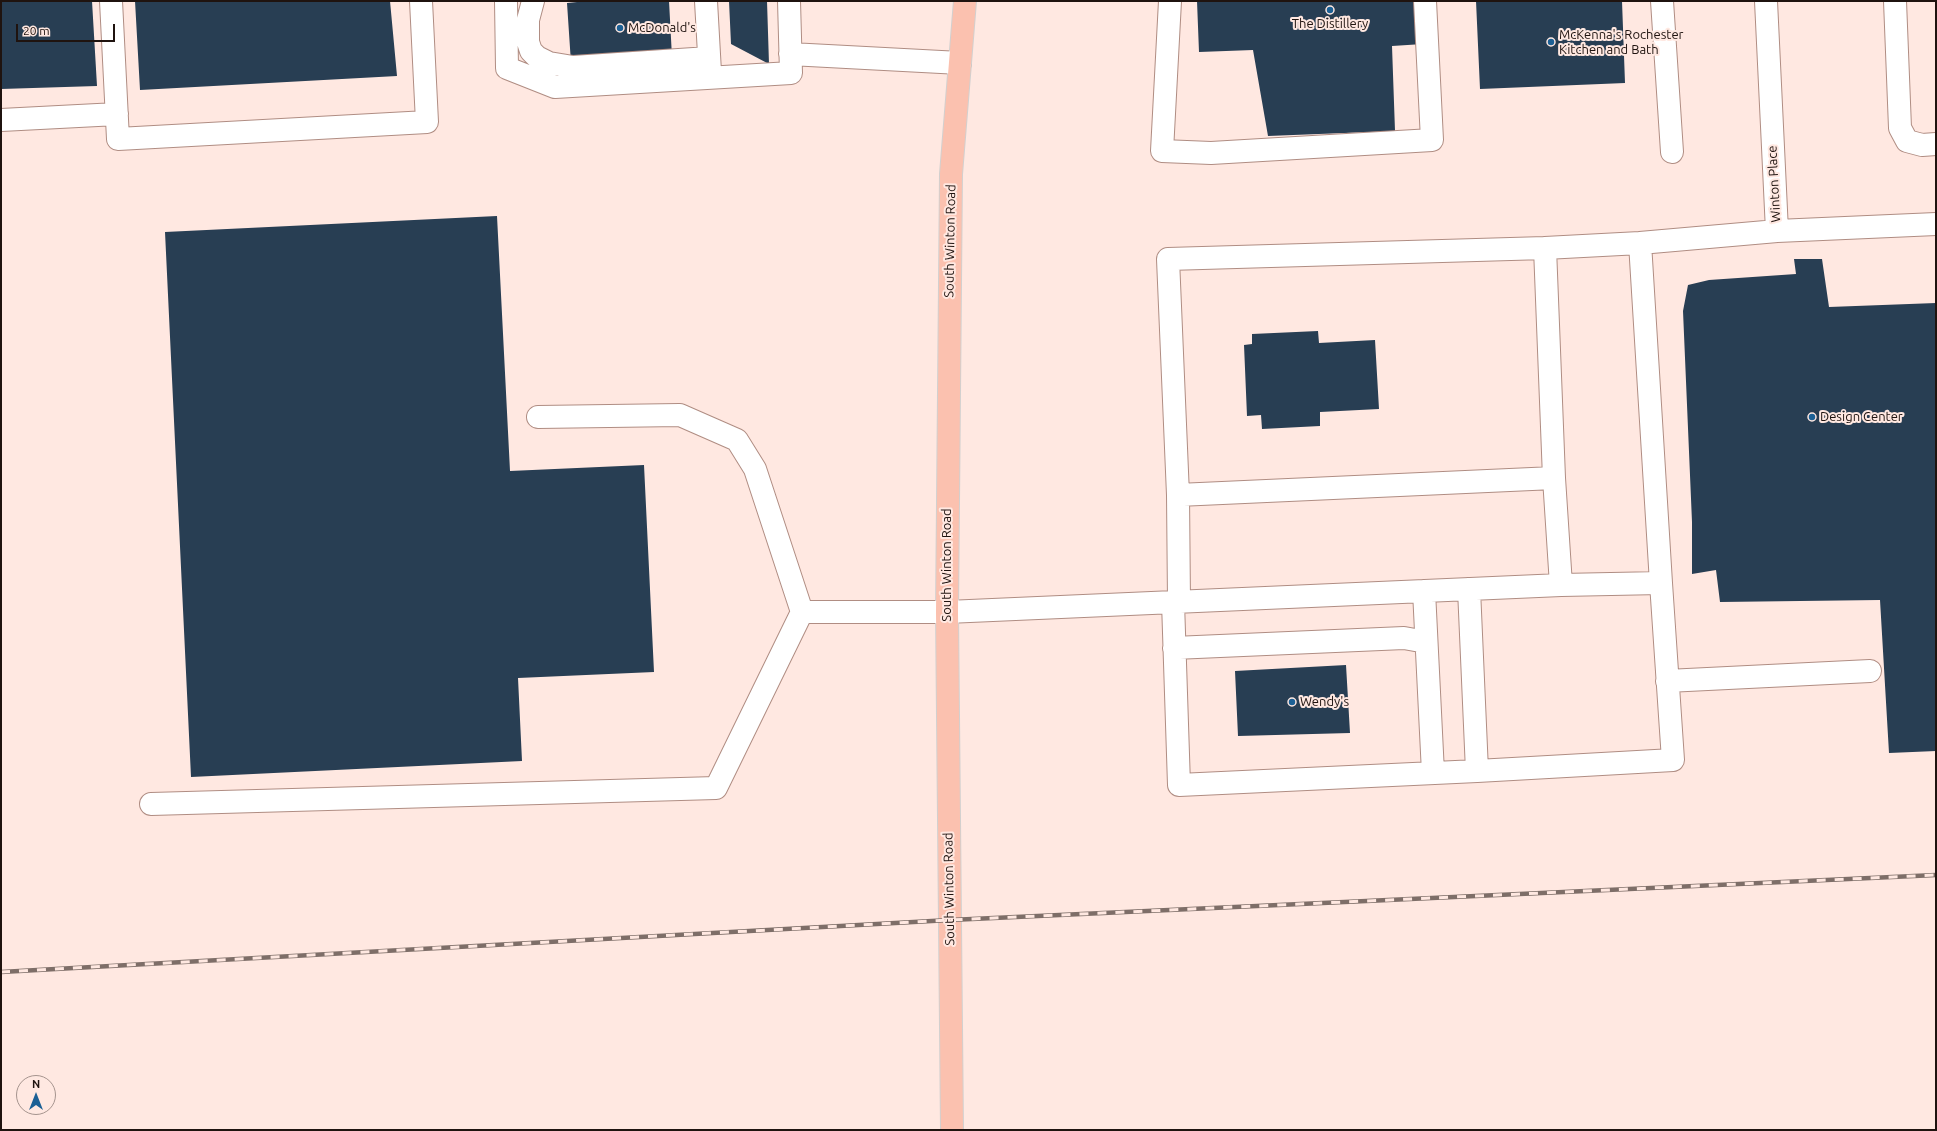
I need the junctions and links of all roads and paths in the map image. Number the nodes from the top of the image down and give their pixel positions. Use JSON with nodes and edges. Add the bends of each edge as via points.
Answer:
{"nodes":[{"id":1,"x":111,"y":1,"type":"edge"},
{"id":2,"x":421,"y":1,"type":"edge"},
{"id":3,"x":506,"y":1,"type":"edge"},
{"id":4,"x":533,"y":1,"type":"edge"},
{"id":5,"x":706,"y":1,"type":"edge"},
{"id":6,"x":789,"y":1,"type":"edge"},
{"id":7,"x":965,"y":1,"type":"edge"},
{"id":8,"x":1170,"y":1,"type":"edge"},
{"id":9,"x":1425,"y":1,"type":"edge"},
{"id":10,"x":1662,"y":1,"type":"edge"},
{"id":11,"x":1766,"y":1,"type":"edge"},
{"id":12,"x":1895,"y":1,"type":"edge"},
{"id":13,"x":790,"y":54,"type":"junction"},
{"id":14,"x":960,"y":63,"type":"junction"},
{"id":15,"x":709,"y":68,"type":"junction"},
{"id":16,"x":116,"y":114,"type":"junction"},
{"id":17,"x":1,"y":120,"type":"edge"},
{"id":18,"x":1936,"y":144,"type":"edge"},
{"id":19,"x":1672,"y":152,"type":"dead end"},
{"id":20,"x":1936,"y":224,"type":"edge"},
{"id":21,"x":1776,"y":231,"type":"junction"},
{"id":22,"x":1640,"y":243,"type":"junction"},
{"id":23,"x":1545,"y":248,"type":"junction"},
{"id":24,"x":538,"y":417,"type":"dead end"},
{"id":25,"x":1554,"y":478,"type":"junction"},
{"id":26,"x":1178,"y":495,"type":"junction"},
{"id":27,"x":1661,"y":583,"type":"junction"},
{"id":28,"x":1561,"y":585,"type":"junction"},
{"id":29,"x":1469,"y":589,"type":"junction"},
{"id":30,"x":1424,"y":591,"type":"junction"},
{"id":31,"x":1176,"y":602,"type":"junction"},
{"id":32,"x":802,"y":612,"type":"junction"},
{"id":33,"x":947,"y":612,"type":"junction"},
{"id":34,"x":1426,"y":642,"type":"junction"},
{"id":35,"x":1174,"y":648,"type":"junction"},
{"id":36,"x":1870,"y":671,"type":"dead end"},
{"id":37,"x":1667,"y":681,"type":"junction"},
{"id":38,"x":1477,"y":771,"type":"junction"},
{"id":39,"x":1433,"y":773,"type":"junction"},
{"id":40,"x":151,"y":804,"type":"dead end"},
{"id":41,"x":952,"y":1130,"type":"edge"}],
"edges":[{"from":1,"to":16,"type":"street"},
{"from":2,"to":16,"type":"street","via":[[427,122],[118,139]]},
{"from":3,"to":15,"type":"street","via":[[507,68],[555,87]]},
{"from":4,"to":15,"type":"street","via":[[528,20],[528,42],[531,50],[549,63],[573,66]]},
{"from":5,"to":15,"type":"street"},
{"from":6,"to":13,"type":"street"},
{"from":7,"to":14,"type":"main road","name":"South Winton Road"},
{"from":8,"to":9,"type":"street","via":[[1162,151],[1211,153],[1432,140]]},
{"from":10,"to":19,"type":"street"},
{"from":11,"to":21,"type":"street","name":"Winton Place"},
{"from":12,"to":18,"type":"street","via":[[1900,128],[1907,141],[1922,145]]},
{"from":13,"to":14,"type":"street"},
{"from":13,"to":15,"type":"street","via":[[791,73]]},
{"from":14,"to":33,"type":"main road","name":"South Winton Road","via":[[951,174]]},
{"from":16,"to":17,"type":"street"},
{"from":20,"to":21,"type":"street","name":"Winton Place"},
{"from":21,"to":22,"type":"street"},
{"from":22,"to":23,"type":"street"},
{"from":22,"to":27,"type":"street"},
{"from":23,"to":25,"type":"street"},
{"from":23,"to":26,"type":"street","via":[[1168,260]]},
{"from":24,"to":32,"type":"street","via":[[680,415],[737,440],[755,469]]},
{"from":25,"to":26,"type":"street"},
{"from":25,"to":28,"type":"street"},
{"from":26,"to":31,"type":"street"},
{"from":27,"to":28,"type":"street"},
{"from":27,"to":37,"type":"street"},
{"from":28,"to":29,"type":"street"},
{"from":29,"to":30,"type":"street"},
{"from":29,"to":38,"type":"street"},
{"from":30,"to":31,"type":"street"},
{"from":30,"to":34,"type":"street"},
{"from":31,"to":33,"type":"street"},
{"from":31,"to":35,"type":"street"},
{"from":32,"to":33,"type":"street"},
{"from":32,"to":40,"type":"street","via":[[716,788]]},
{"from":33,"to":41,"type":"main road","name":"South Winton Road"},
{"from":34,"to":35,"type":"street","via":[[1404,638]]},
{"from":34,"to":39,"type":"street"},
{"from":35,"to":39,"type":"street","via":[[1179,785]]},
{"from":36,"to":37,"type":"street"},
{"from":37,"to":38,"type":"street","via":[[1673,760]]},
{"from":38,"to":39,"type":"street"}]}
